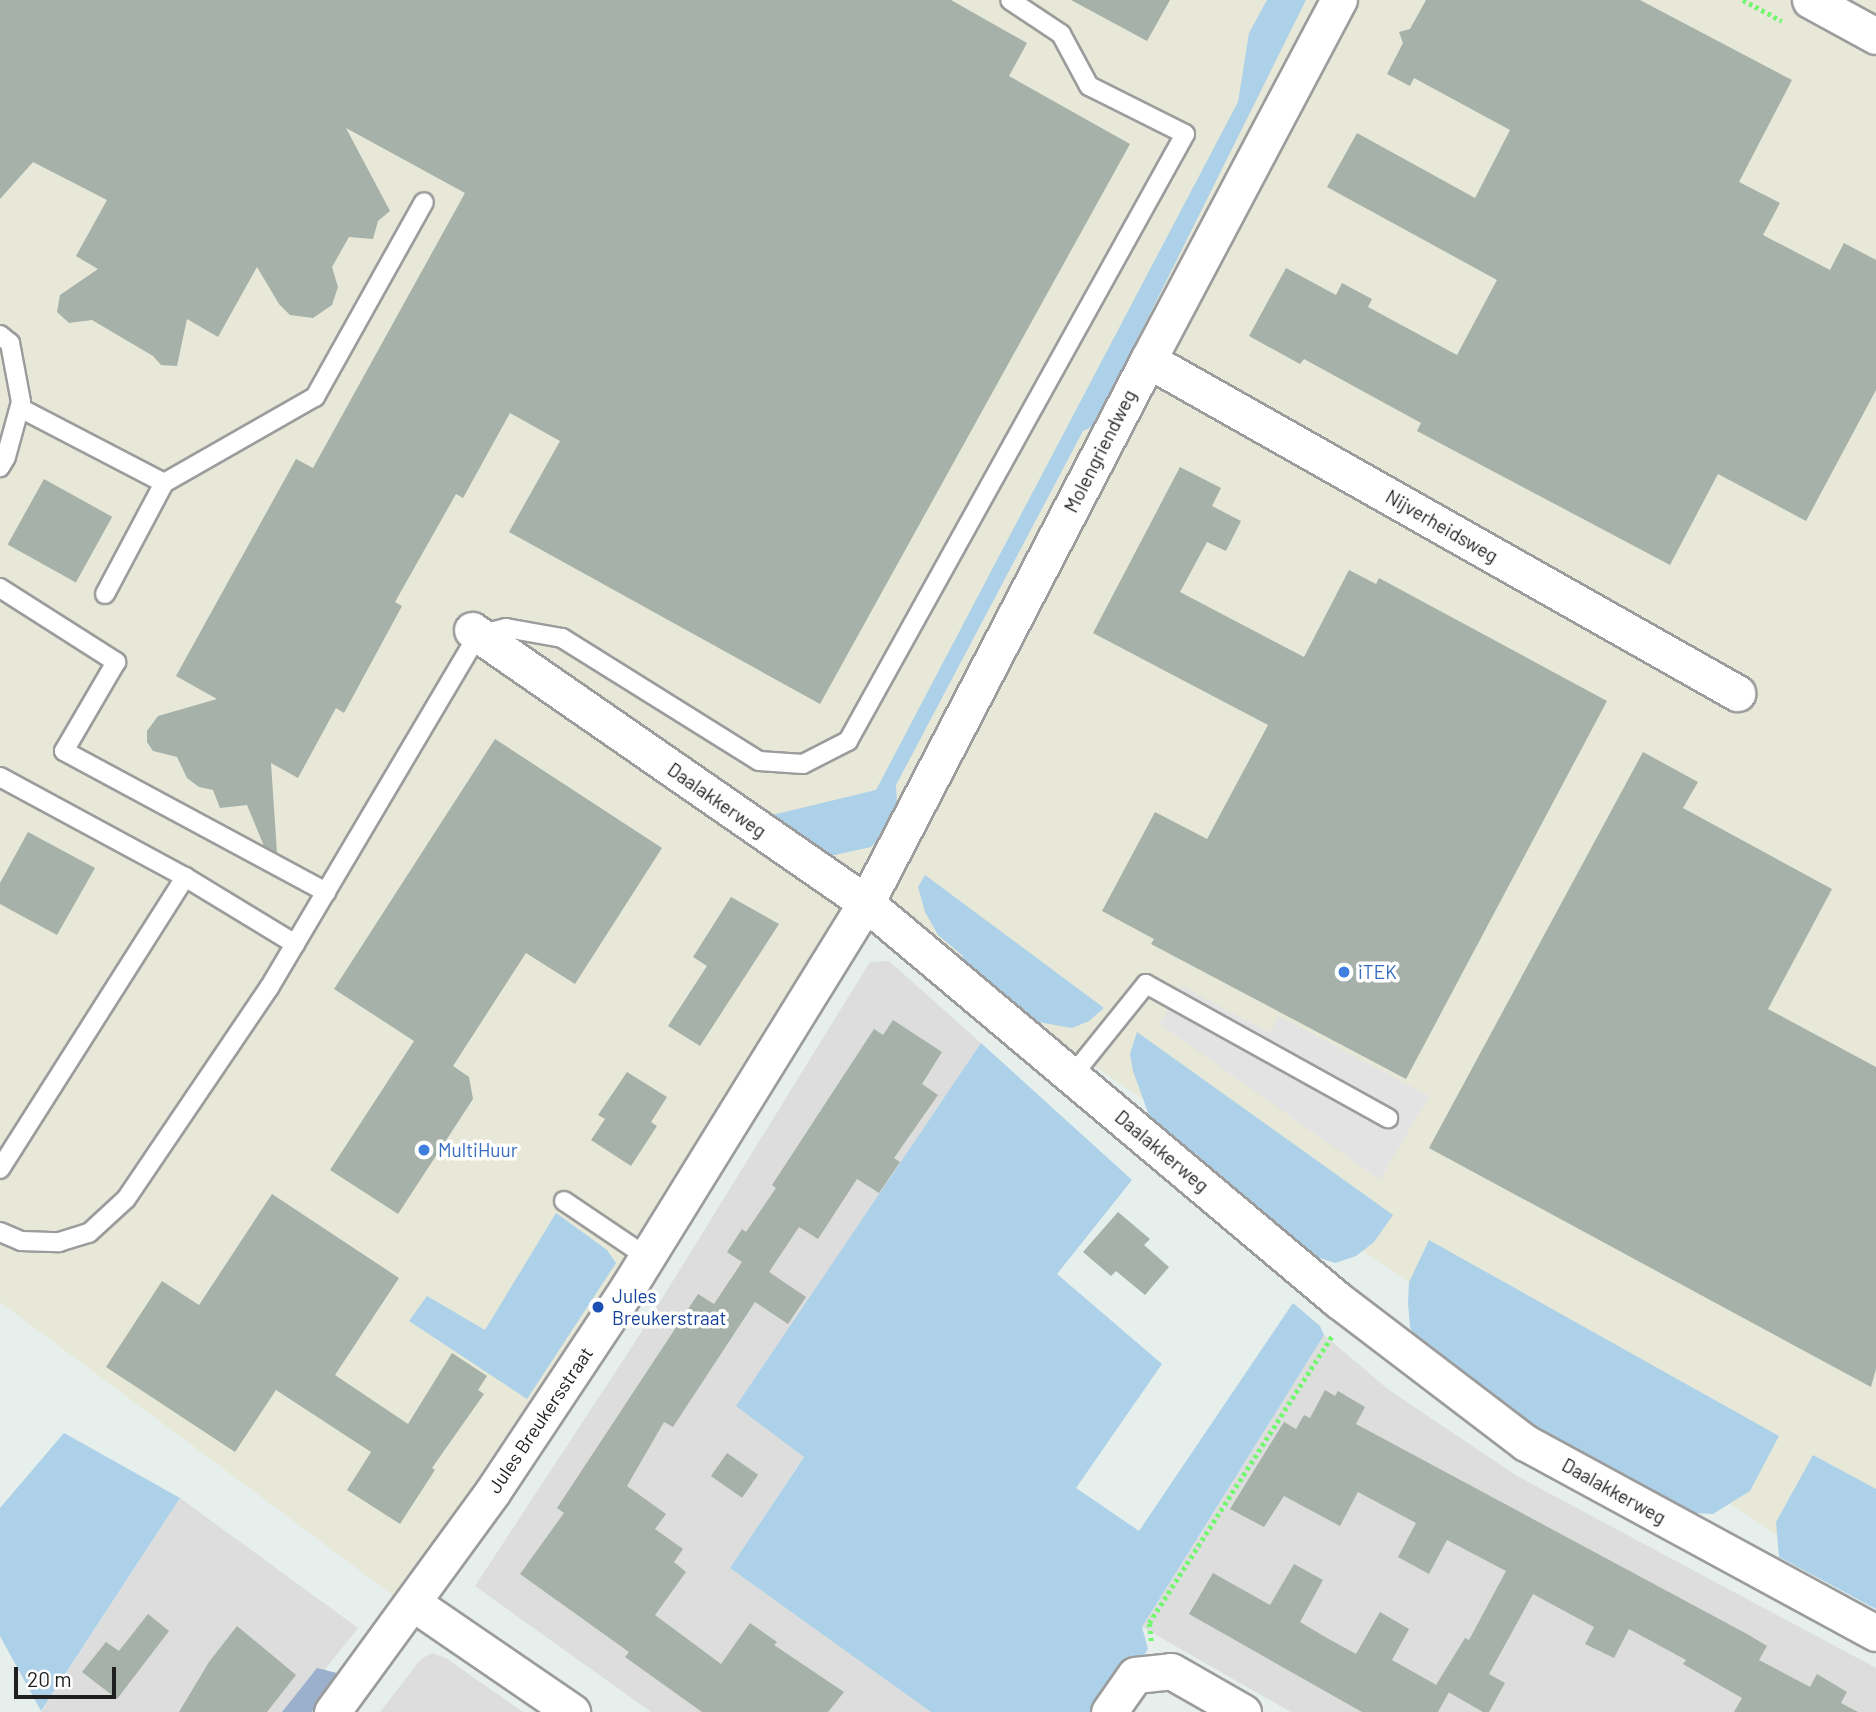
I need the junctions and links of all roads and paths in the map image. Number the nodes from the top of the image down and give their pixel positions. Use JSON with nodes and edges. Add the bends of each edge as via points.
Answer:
{"nodes":[{"id":1,"x":1010,"y":0,"type":"edge"},
{"id":2,"x":1339,"y":0,"type":"edge"},
{"id":3,"x":1810,"y":0,"type":"edge"},
{"id":4,"x":1876,"y":36,"type":"edge"},
{"id":5,"x":424,"y":202,"type":"dead end"},
{"id":6,"x":0,"y":335,"type":"edge"},
{"id":7,"x":1148,"y":360,"type":"junction"},
{"id":8,"x":20,"y":408,"type":"junction"},
{"id":9,"x":0,"y":467,"type":"edge"},
{"id":10,"x":164,"y":483,"type":"junction"},
{"id":11,"x":0,"y":588,"type":"edge"},
{"id":12,"x":105,"y":594,"type":"dead end"},
{"id":13,"x":475,"y":632,"type":"junction"},
{"id":14,"x":1737,"y":693,"type":"dead end"},
{"id":15,"x":0,"y":777,"type":"edge"},
{"id":16,"x":185,"y":877,"type":"junction"},
{"id":17,"x":326,"y":892,"type":"junction"},
{"id":18,"x":866,"y":903,"type":"junction"},
{"id":19,"x":295,"y":944,"type":"junction"},
{"id":20,"x":1072,"y":1076,"type":"junction"},
{"id":21,"x":1388,"y":1118,"type":"dead end"},
{"id":22,"x":0,"y":1169,"type":"edge"},
{"id":23,"x":564,"y":1201,"type":"dead end"},
{"id":24,"x":0,"y":1232,"type":"edge"},
{"id":25,"x":647,"y":1257,"type":"junction"},
{"id":26,"x":1350,"y":1309,"type":"junction"},
{"id":27,"x":413,"y":1603,"type":"junction"},
{"id":28,"x":1876,"y":1633,"type":"edge"},
{"id":29,"x":1155,"y":1673,"type":"junction"},
{"id":30,"x":332,"y":1712,"type":"edge"},
{"id":31,"x":572,"y":1712,"type":"edge"},
{"id":32,"x":1110,"y":1712,"type":"edge"},
{"id":33,"x":1243,"y":1712,"type":"edge"}],
"edges":[{"from":1,"to":13,"type":"lane","via":[[1061,34],[1090,86],[1185,134],[848,741],[803,764],[760,761],[562,638],[506,628]]},
{"from":2,"to":7,"type":"street","name":"Molengriendweg"},
{"from":3,"to":4,"type":"street"},
{"from":5,"to":10,"type":"lane","via":[[316,397]]},
{"from":6,"to":8,"type":"lane","via":[[10,343]]},
{"from":7,"to":14,"type":"street","name":"Nijverheidsweg"},
{"from":7,"to":18,"type":"street","name":"Molengriendweg"},
{"from":8,"to":9,"type":"lane"},
{"from":8,"to":10,"type":"lane"},
{"from":10,"to":12,"type":"lane"},
{"from":11,"to":17,"type":"lane","via":[[116,662],[64,751]]},
{"from":13,"to":17,"type":"lane"},
{"from":13,"to":18,"type":"street","name":"Daalakkerweg"},
{"from":15,"to":16,"type":"lane"},
{"from":16,"to":19,"type":"lane"},
{"from":16,"to":22,"type":"lane"},
{"from":17,"to":19,"type":"lane"},
{"from":18,"to":20,"type":"street","name":"Daalakkerweg"},
{"from":18,"to":25,"type":"street","name":"Jules Breukersstraat"},
{"from":19,"to":24,"type":"lane","via":[[126,1199],[89,1233],[59,1242],[21,1241]]},
{"from":20,"to":21,"type":"lane","via":[[1146,984]]},
{"from":20,"to":26,"type":"street","name":"Daalakkerweg"},
{"from":23,"to":25,"type":"lane"},
{"from":25,"to":27,"type":"street","name":"Jules Breukersstraat"},
{"from":26,"to":28,"type":"street","name":"Daalakkerweg","via":[[1526,1443]]},
{"from":26,"to":29,"type":"path","via":[[1149,1623]]},
{"from":27,"to":30,"type":"street","name":"Jules Breukersstraat"},
{"from":27,"to":31,"type":"street"},
{"from":29,"to":32,"type":"street","via":[[1135,1675]]},
{"from":29,"to":33,"type":"street","via":[[1171,1671]]}]}
